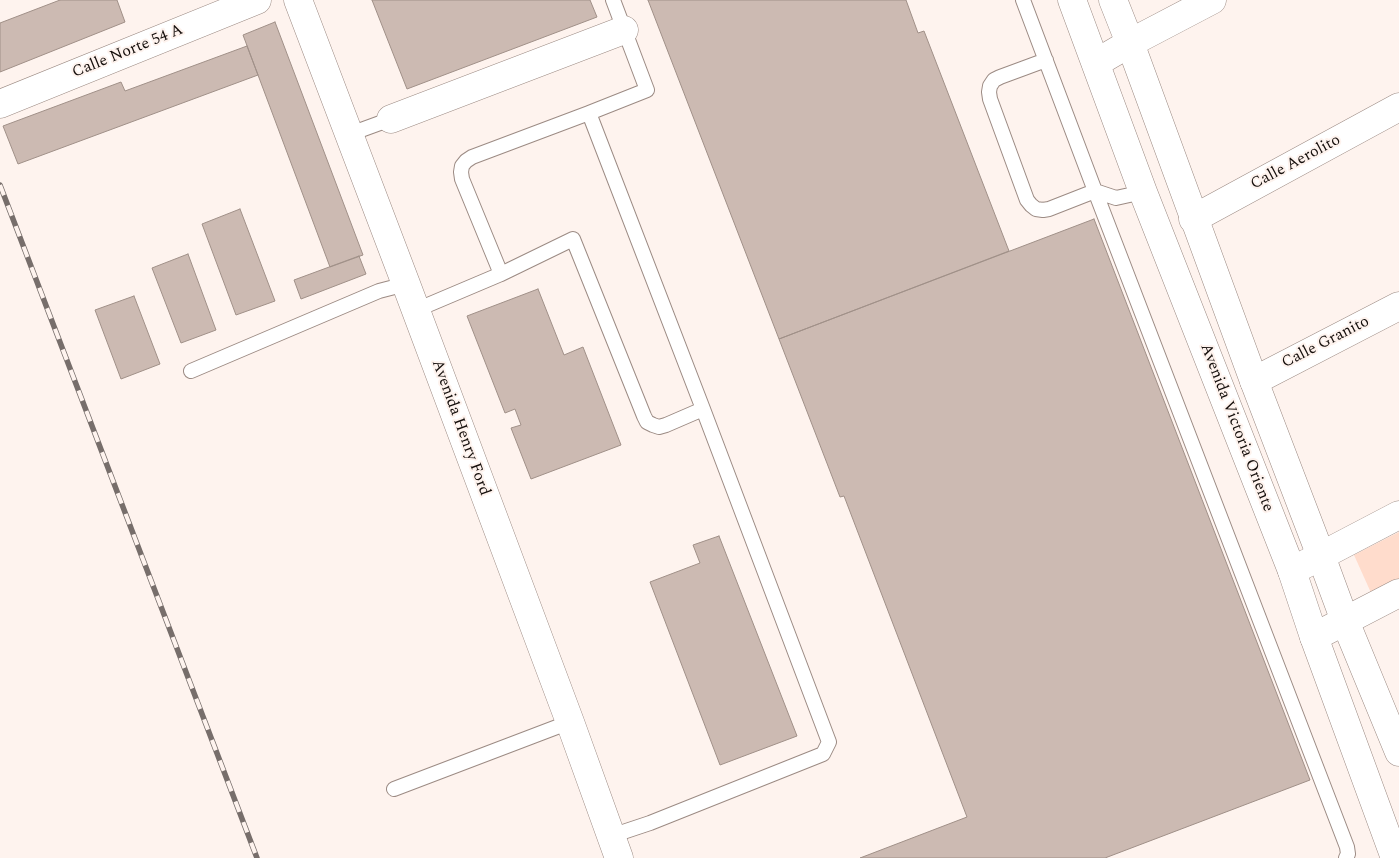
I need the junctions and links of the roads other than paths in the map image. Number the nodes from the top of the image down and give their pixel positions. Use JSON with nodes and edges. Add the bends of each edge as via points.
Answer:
{"nodes":[{"id":1,"x":257,"y":0,"type":"edge"},
{"id":2,"x":298,"y":0,"type":"edge"},
{"id":3,"x":613,"y":0,"type":"edge"},
{"id":4,"x":1023,"y":0,"type":"edge"},
{"id":5,"x":1072,"y":0,"type":"edge"},
{"id":6,"x":1113,"y":0,"type":"edge"},
{"id":7,"x":1212,"y":0,"type":"edge"},
{"id":8,"x":624,"y":30,"type":"junction"},
{"id":9,"x":1130,"y":43,"type":"junction"},
{"id":10,"x":1046,"y":60,"type":"junction"},
{"id":11,"x":1096,"y":63,"type":"junction"},
{"id":12,"x":0,"y":104,"type":"edge"},
{"id":13,"x":1399,"y":107,"type":"edge"},
{"id":14,"x":589,"y":113,"type":"junction"},
{"id":15,"x":391,"y":119,"type":"joint"},
{"id":16,"x":350,"y":134,"type":"junction"},
{"id":17,"x":1095,"y":191,"type":"junction"},
{"id":18,"x":1143,"y":192,"type":"junction"},
{"id":19,"x":1193,"y":219,"type":"junction"},
{"id":20,"x":501,"y":274,"type":"junction"},
{"id":21,"x":406,"y":284,"type":"junction"},
{"id":22,"x":1399,"y":306,"type":"edge"},
{"id":23,"x":416,"y":310,"type":"junction"},
{"id":24,"x":191,"y":371,"type":"dead end"},
{"id":25,"x":1254,"y":381,"type":"junction"},
{"id":26,"x":703,"y":409,"type":"junction"},
{"id":27,"x":1399,"y":516,"type":"edge"},
{"id":28,"x":1322,"y":556,"type":"junction"},
{"id":29,"x":1292,"y":571,"type":"junction"},
{"id":30,"x":1399,"y":593,"type":"edge"},
{"id":31,"x":1345,"y":621,"type":"junction"},
{"id":32,"x":1314,"y":638,"type":"junction"},
{"id":33,"x":570,"y":722,"type":"junction"},
{"id":34,"x":1399,"y":752,"type":"edge"},
{"id":35,"x":394,"y":789,"type":"dead end"},
{"id":36,"x":615,"y":847,"type":"edge"},
{"id":37,"x":1346,"y":858,"type":"edge"},
{"id":38,"x":1395,"y":858,"type":"edge"}],
"edges":[{"from":1,"to":12,"type":"street","name":"Calle Norte 54 A"},
{"from":2,"to":16,"type":"street","name":"Avenida Henry Ford"},
{"from":3,"to":8,"type":"lane"},
{"from":4,"to":10,"type":"lane"},
{"from":5,"to":11,"type":"street","name":"Avenida Victoria Oriente"},
{"from":6,"to":9,"type":"street","name":"Avenida Victoria Oriente"},
{"from":7,"to":9,"type":"street"},
{"from":8,"to":14,"type":"lane","via":[[647,90]]},
{"from":8,"to":15,"type":"street"},
{"from":9,"to":11,"type":"street"},
{"from":9,"to":19,"type":"street","name":"Avenida Victoria Oriente"},
{"from":10,"to":17,"type":"lane"},
{"from":10,"to":17,"type":"lane","via":[[994,80],[989,92],[1027,200],[1036,209],[1049,210]]},
{"from":11,"to":18,"type":"street","name":"Avenida Victoria Oriente"},
{"from":13,"to":19,"type":"street","name":"Calle Aerolito"},
{"from":14,"to":20,"type":"lane","via":[[472,157],[462,166],[462,179]]},
{"from":14,"to":26,"type":"lane"},
{"from":15,"to":16,"type":"lane"},
{"from":16,"to":21,"type":"street","name":"Avenida Henry Ford"},
{"from":17,"to":18,"type":"lane","via":[[1116,198]]},
{"from":17,"to":37,"type":"lane","via":[[1347,847]]},
{"from":18,"to":29,"type":"street","name":"Avenida Victoria Oriente"},
{"from":19,"to":25,"type":"street","name":"Avenida Victoria Oriente"},
{"from":20,"to":23,"type":"lane"},
{"from":20,"to":26,"type":"lane","via":[[573,239],[648,422],[659,427]]},
{"from":21,"to":23,"type":"street","name":"Avenida Henry Ford"},
{"from":21,"to":24,"type":"lane","via":[[379,291]]},
{"from":22,"to":25,"type":"street","name":"Calle Granito"},
{"from":23,"to":33,"type":"street","name":"Avenida Henry Ford"},
{"from":25,"to":28,"type":"street","name":"Avenida Victoria Oriente"},
{"from":26,"to":36,"type":"lane","via":[[829,742],[824,754],[650,823]]},
{"from":27,"to":28,"type":"street"},
{"from":28,"to":29,"type":"street"},
{"from":28,"to":31,"type":"street","name":"Avenida Victoria Oriente"},
{"from":29,"to":32,"type":"street","name":"Avenida Victoria Oriente"},
{"from":30,"to":31,"type":"street"},
{"from":31,"to":32,"type":"street"},
{"from":31,"to":34,"type":"street","name":"Avenida Victoria Oriente"},
{"from":32,"to":38,"type":"street","name":"Avenida Victoria Oriente"},
{"from":33,"to":35,"type":"lane"},
{"from":33,"to":36,"type":"street","name":"Avenida Henry Ford"}]}
